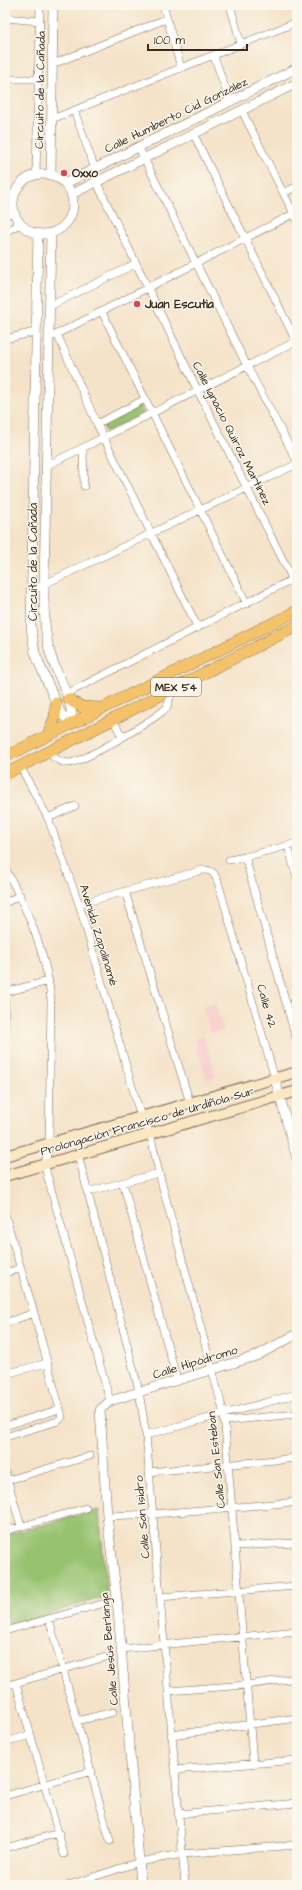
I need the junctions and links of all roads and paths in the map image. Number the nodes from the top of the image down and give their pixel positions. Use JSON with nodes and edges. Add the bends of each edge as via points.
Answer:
{"nodes":[{"id":1,"x":40,"y":5,"type":"edge"},
{"id":2,"x":162,"y":5,"type":"edge"},
{"id":3,"x":230,"y":5,"type":"edge"},
{"id":4,"x":56,"y":6,"type":"edge"},
{"id":5,"x":5,"y":18,"type":"edge"},
{"id":6,"x":166,"y":19,"type":"junction"},
{"id":7,"x":39,"y":21,"type":"junction"},
{"id":8,"x":297,"y":22,"type":"edge"},
{"id":9,"x":241,"y":44,"type":"junction"},
{"id":10,"x":214,"y":56,"type":"junction"},
{"id":11,"x":53,"y":64,"type":"junction"},
{"id":12,"x":181,"y":68,"type":"junction"},
{"id":13,"x":297,"y":68,"type":"edge"},
{"id":14,"x":5,"y":79,"type":"edge"},
{"id":15,"x":38,"y":79,"type":"junction"},
{"id":16,"x":275,"y":79,"type":"junction"},
{"id":17,"x":297,"y":83,"type":"edge"},
{"id":18,"x":280,"y":92,"type":"junction"},
{"id":19,"x":230,"y":102,"type":"junction"},
{"id":20,"x":74,"y":110,"type":"junction"},
{"id":21,"x":242,"y":112,"type":"junction"},
{"id":22,"x":52,"y":119,"type":"junction"},
{"id":23,"x":194,"y":135,"type":"junction"},
{"id":24,"x":139,"y":148,"type":"junction"},
{"id":25,"x":144,"y":159,"type":"junction"},
{"id":26,"x":95,"y":169,"type":"junction"},
{"id":27,"x":36,"y":174,"type":"junction"},
{"id":28,"x":51,"y":175,"type":"junction"},
{"id":29,"x":66,"y":183,"type":"junction"},
{"id":30,"x":97,"y":183,"type":"junction"},
{"id":31,"x":297,"y":186,"type":"edge"},
{"id":32,"x":284,"y":193,"type":"junction"},
{"id":33,"x":72,"y":194,"type":"junction"},
{"id":34,"x":14,"y":211,"type":"junction"},
{"id":35,"x":5,"y":216,"type":"edge"},
{"id":36,"x":296,"y":216,"type":"edge"},
{"id":37,"x":20,"y":224,"type":"junction"},
{"id":38,"x":5,"y":232,"type":"edge"},
{"id":39,"x":38,"y":234,"type":"junction"},
{"id":40,"x":51,"y":234,"type":"junction"},
{"id":41,"x":245,"y":238,"type":"junction"},
{"id":42,"x":196,"y":263,"type":"junction"},
{"id":43,"x":135,"y":264,"type":"junction"},
{"id":44,"x":148,"y":288,"type":"junction"},
{"id":45,"x":50,"y":306,"type":"junction"},
{"id":46,"x":102,"y":312,"type":"junction"},
{"id":47,"x":35,"y":332,"type":"junction"},
{"id":48,"x":53,"y":336,"type":"junction"},
{"id":49,"x":5,"y":339,"type":"edge"},
{"id":50,"x":297,"y":342,"type":"edge"},
{"id":51,"x":247,"y":366,"type":"junction"},
{"id":52,"x":198,"y":391,"type":"junction"},
{"id":53,"x":145,"y":399,"type":"junction"},
{"id":54,"x":153,"y":414,"type":"junction"},
{"id":55,"x":98,"y":424,"type":"junction"},
{"id":56,"x":104,"y":438,"type":"junction"},
{"id":57,"x":83,"y":448,"type":"junction"},
{"id":58,"x":297,"y":462,"type":"edge"},
{"id":59,"x":46,"y":466,"type":"junction"},
{"id":60,"x":84,"y":486,"type":"dead end"},
{"id":61,"x":247,"y":488,"type":"junction"},
{"id":62,"x":201,"y":511,"type":"junction"},
{"id":63,"x":152,"y":534,"type":"junction"},
{"id":64,"x":295,"y":579,"type":"edge"},
{"id":65,"x":44,"y":585,"type":"junction"},
{"id":66,"x":297,"y":588,"type":"edge"},
{"id":67,"x":30,"y":591,"type":"junction"},
{"id":68,"x":247,"y":604,"type":"junction"},
{"id":69,"x":297,"y":611,"type":"edge"},
{"id":70,"x":297,"y":626,"type":"edge"},
{"id":71,"x":198,"y":628,"type":"junction"},
{"id":72,"x":173,"y":688,"type":"junction"},
{"id":73,"x":67,"y":697,"type":"junction"},
{"id":74,"x":56,"y":703,"type":"junction"},
{"id":75,"x":105,"y":708,"type":"junction"},
{"id":76,"x":116,"y":717,"type":"junction"},
{"id":77,"x":72,"y":722,"type":"junction"},
{"id":78,"x":48,"y":735,"type":"junction"},
{"id":79,"x":122,"y":737,"type":"junction"},
{"id":80,"x":51,"y":750,"type":"junction"},
{"id":81,"x":5,"y":757,"type":"edge"},
{"id":82,"x":24,"y":764,"type":"junction"},
{"id":83,"x":5,"y":774,"type":"edge"},
{"id":84,"x":75,"y":806,"type":"dead end"},
{"id":85,"x":48,"y":818,"type":"junction"},
{"id":86,"x":297,"y":843,"type":"edge"},
{"id":87,"x":288,"y":846,"type":"junction"},
{"id":88,"x":245,"y":857,"type":"junction"},
{"id":89,"x":229,"y":860,"type":"dead end"},
{"id":90,"x":5,"y":868,"type":"edge"},
{"id":91,"x":297,"y":878,"type":"edge"},
{"id":92,"x":125,"y":891,"type":"junction"},
{"id":93,"x":20,"y":895,"type":"junction"},
{"id":94,"x":5,"y":902,"type":"edge"},
{"id":95,"x":79,"y":904,"type":"junction"},
{"id":96,"x":49,"y":981,"type":"junction"},
{"id":97,"x":5,"y":992,"type":"edge"},
{"id":98,"x":5,"y":997,"type":"edge"},
{"id":99,"x":294,"y":1023,"type":"edge"},
{"id":100,"x":297,"y":1042,"type":"edge"},
{"id":101,"x":297,"y":1072,"type":"edge"},
{"id":102,"x":275,"y":1079,"type":"junction"},
{"id":103,"x":297,"y":1091,"type":"edge"},
{"id":104,"x":279,"y":1097,"type":"junction"},
{"id":105,"x":190,"y":1104,"type":"junction"},
{"id":106,"x":141,"y":1117,"type":"junction"},
{"id":107,"x":150,"y":1133,"type":"junction"},
{"id":108,"x":49,"y":1144,"type":"junction"},
{"id":109,"x":78,"y":1154,"type":"junction"},
{"id":110,"x":5,"y":1156,"type":"edge"},
{"id":111,"x":297,"y":1159,"type":"edge"},
{"id":112,"x":46,"y":1164,"type":"junction"},
{"id":113,"x":159,"y":1173,"type":"junction"},
{"id":114,"x":5,"y":1176,"type":"edge"},
{"id":115,"x":123,"y":1183,"type":"junction"},
{"id":116,"x":87,"y":1192,"type":"junction"},
{"id":117,"x":5,"y":1215,"type":"edge"},
{"id":118,"x":6,"y":1225,"type":"edge"},
{"id":119,"x":21,"y":1268,"type":"junction"},
{"id":120,"x":5,"y":1273,"type":"edge"},
{"id":121,"x":34,"y":1313,"type":"junction"},
{"id":122,"x":5,"y":1323,"type":"edge"},
{"id":123,"x":297,"y":1334,"type":"edge"},
{"id":124,"x":47,"y":1363,"type":"junction"},
{"id":125,"x":212,"y":1370,"type":"junction"},
{"id":126,"x":5,"y":1374,"type":"edge"},
{"id":127,"x":178,"y":1380,"type":"junction"},
{"id":128,"x":138,"y":1391,"type":"junction"},
{"id":129,"x":297,"y":1394,"type":"edge"},
{"id":130,"x":110,"y":1401,"type":"junction"},
{"id":131,"x":60,"y":1409,"type":"junction"},
{"id":132,"x":100,"y":1410,"type":"joint"},
{"id":133,"x":297,"y":1414,"type":"edge"},
{"id":134,"x":224,"y":1417,"type":"junction"},
{"id":135,"x":5,"y":1426,"type":"edge"},
{"id":136,"x":146,"y":1435,"type":"junction"},
{"id":137,"x":5,"y":1437,"type":"edge"},
{"id":138,"x":90,"y":1456,"type":"dead end"},
{"id":139,"x":297,"y":1458,"type":"edge"},
{"id":140,"x":229,"y":1465,"type":"junction"},
{"id":141,"x":5,"y":1471,"type":"edge"},
{"id":142,"x":149,"y":1472,"type":"junction"},
{"id":143,"x":6,"y":1480,"type":"edge"},
{"id":144,"x":297,"y":1502,"type":"edge"},
{"id":145,"x":232,"y":1506,"type":"junction"},
{"id":146,"x":86,"y":1508,"type":"dead end"},
{"id":147,"x":153,"y":1514,"type":"junction"},
{"id":148,"x":107,"y":1516,"type":"junction"},
{"id":149,"x":21,"y":1526,"type":"junction"},
{"id":150,"x":5,"y":1531,"type":"edge"},
{"id":151,"x":297,"y":1543,"type":"edge"},
{"id":152,"x":235,"y":1546,"type":"junction"},
{"id":153,"x":297,"y":1586,"type":"edge"},
{"id":154,"x":239,"y":1592,"type":"junction"},
{"id":155,"x":160,"y":1597,"type":"junction"},
{"id":156,"x":105,"y":1603,"type":"dead end"},
{"id":157,"x":49,"y":1618,"type":"junction"},
{"id":158,"x":5,"y":1631,"type":"edge"},
{"id":159,"x":297,"y":1631,"type":"edge"},
{"id":160,"x":242,"y":1636,"type":"junction"},
{"id":161,"x":164,"y":1644,"type":"junction"},
{"id":162,"x":121,"y":1649,"type":"junction"},
{"id":163,"x":106,"y":1657,"type":"dead end"},
{"id":164,"x":62,"y":1669,"type":"junction"},
{"id":165,"x":297,"y":1678,"type":"edge"},
{"id":166,"x":16,"y":1682,"type":"junction"},
{"id":167,"x":246,"y":1685,"type":"junction"},
{"id":168,"x":5,"y":1686,"type":"edge"},
{"id":169,"x":168,"y":1691,"type":"junction"},
{"id":170,"x":113,"y":1712,"type":"dead end"},
{"id":171,"x":297,"y":1718,"type":"edge"},
{"id":172,"x":77,"y":1721,"type":"junction"},
{"id":173,"x":249,"y":1724,"type":"junction"},
{"id":174,"x":31,"y":1735,"type":"junction"},
{"id":175,"x":172,"y":1735,"type":"junction"},
{"id":176,"x":5,"y":1742,"type":"edge"},
{"id":177,"x":297,"y":1760,"type":"edge"},
{"id":178,"x":253,"y":1763,"type":"junction"},
{"id":179,"x":92,"y":1770,"type":"junction"},
{"id":180,"x":174,"y":1770,"type":"junction"},
{"id":181,"x":45,"y":1785,"type":"junction"},
{"id":182,"x":5,"y":1796,"type":"edge"},
{"id":183,"x":297,"y":1803,"type":"edge"},
{"id":184,"x":178,"y":1814,"type":"junction"},
{"id":185,"x":59,"y":1833,"type":"junction"},
{"id":186,"x":110,"y":1841,"type":"dead end"},
{"id":187,"x":297,"y":1845,"type":"edge"},
{"id":188,"x":5,"y":1848,"type":"edge"},
{"id":189,"x":64,"y":1854,"type":"dead end"},
{"id":190,"x":182,"y":1854,"type":"junction"},
{"id":191,"x":139,"y":1862,"type":"junction"},
{"id":192,"x":88,"y":1882,"type":"edge"},
{"id":193,"x":69,"y":1885,"type":"edge"},
{"id":194,"x":141,"y":1885,"type":"edge"},
{"id":195,"x":185,"y":1885,"type":"edge"}],
"edges":[{"from":1,"to":7,"type":"street","name":"Circuito de la Cañada"},
{"from":2,"to":6,"type":"street"},
{"from":3,"to":9,"type":"street"},
{"from":4,"to":11,"type":"street","name":"Circuito de la Cañada"},
{"from":5,"to":7,"type":"street"},
{"from":6,"to":11,"type":"street"},
{"from":6,"to":12,"type":"street"},
{"from":7,"to":15,"type":"street","name":"Circuito de la Cañada"},
{"from":8,"to":9,"type":"street"},
{"from":9,"to":10,"type":"street"},
{"from":10,"to":12,"type":"street"},
{"from":10,"to":19,"type":"street"},
{"from":11,"to":22,"type":"street","name":"Circuito de la Cañada"},
{"from":12,"to":20,"type":"street"},
{"from":13,"to":16,"type":"street","name":"Calle Humberto Cid González"},
{"from":14,"to":15,"type":"street"},
{"from":15,"to":27,"type":"street","name":"Circuito de la Cañada"},
{"from":16,"to":18,"type":"street"},
{"from":16,"to":19,"type":"street","name":"Calle Humberto Cid González"},
{"from":17,"to":18,"type":"street"},
{"from":18,"to":21,"type":"street"},
{"from":19,"to":24,"type":"street","name":"Calle Humberto Cid González"},
{"from":20,"to":22,"type":"street"},
{"from":20,"to":26,"type":"street"},
{"from":21,"to":23,"type":"street"},
{"from":21,"to":32,"type":"street"},
{"from":22,"to":28,"type":"street","name":"Circuito de la Cañada"},
{"from":23,"to":25,"type":"street"},
{"from":23,"to":41,"type":"street"},
{"from":24,"to":25,"type":"street"},
{"from":24,"to":26,"type":"street","name":"Calle Humberto Cid González"},
{"from":25,"to":30,"type":"street"},
{"from":25,"to":42,"type":"street"},
{"from":26,"to":29,"type":"street","name":"Calle Humberto Cid González"},
{"from":27,"to":28,"type":"street"},
{"from":27,"to":34,"type":"street","via":[[27,178],[15,192]]},
{"from":28,"to":29,"type":"street"},
{"from":29,"to":33,"type":"street"},
{"from":30,"to":33,"type":"street"},
{"from":30,"to":43,"type":"street","name":"Calle Ignacio Quiroz Martínez"},
{"from":31,"to":32,"type":"street"},
{"from":32,"to":36,"type":"street"},
{"from":33,"to":40,"type":"street","via":[[74,204],[68,223]]},
{"from":34,"to":35,"type":"street"},
{"from":34,"to":37,"type":"street"},
{"from":36,"to":41,"type":"street"},
{"from":37,"to":38,"type":"street"},
{"from":37,"to":39,"type":"street"},
{"from":39,"to":40,"type":"street"},
{"from":39,"to":47,"type":"street","name":"Circuito de la Cañada"},
{"from":40,"to":45,"type":"street","name":"Circuito de la Cañada"},
{"from":41,"to":42,"type":"street"},
{"from":41,"to":50,"type":"street"},
{"from":42,"to":44,"type":"street"},
{"from":42,"to":51,"type":"street"},
{"from":43,"to":44,"type":"street","name":"Calle Ignacio Quiroz Martínez"},
{"from":43,"to":45,"type":"street"},
{"from":44,"to":46,"type":"street"},
{"from":44,"to":52,"type":"street","name":"Calle Ignacio Quiroz Martínez"},
{"from":45,"to":48,"type":"street","name":"Circuito de la Cañada"},
{"from":46,"to":48,"type":"street"},
{"from":46,"to":53,"type":"street"},
{"from":47,"to":49,"type":"street"},
{"from":47,"to":67,"type":"street","name":"Circuito de la Cañada"},
{"from":48,"to":55,"type":"street"},
{"from":48,"to":59,"type":"street","name":"Circuito de la Cañada"},
{"from":50,"to":51,"type":"street"},
{"from":51,"to":52,"type":"street"},
{"from":51,"to":58,"type":"street"},
{"from":52,"to":54,"type":"street"},
{"from":52,"to":61,"type":"street","name":"Calle Ignacio Quiroz Martínez"},
{"from":53,"to":54,"type":"street"},
{"from":53,"to":55,"type":"street"},
{"from":54,"to":56,"type":"street"},
{"from":54,"to":62,"type":"street"},
{"from":55,"to":56,"type":"street"},
{"from":56,"to":57,"type":"street"},
{"from":56,"to":63,"type":"street"},
{"from":57,"to":59,"type":"street"},
{"from":57,"to":60,"type":"street"},
{"from":58,"to":61,"type":"street"},
{"from":59,"to":65,"type":"street","name":"Circuito de la Cañada"},
{"from":61,"to":62,"type":"street"},
{"from":61,"to":64,"type":"street","name":"Calle Ignacio Quiroz Martínez"},
{"from":62,"to":63,"type":"street"},
{"from":62,"to":68,"type":"street"},
{"from":63,"to":65,"type":"street"},
{"from":63,"to":71,"type":"street"},
{"from":64,"to":66,"type":"street","name":"Calle Ignacio Quiroz Martínez"},
{"from":64,"to":68,"type":"street"},
{"from":65,"to":67,"type":"street"},
{"from":65,"to":73,"type":"street","name":"Circuito de la Cañada","via":[[48,644]]},
{"from":67,"to":74,"type":"street","name":"Circuito de la Cañada","via":[[34,647]]},
{"from":68,"to":71,"type":"street"},
{"from":69,"to":75,"type":"main road","number":"MEX 54"},
{"from":70,"to":72,"type":"main road","number":"MEX 54"},
{"from":71,"to":73,"type":"street"},
{"from":72,"to":76,"type":"main road","number":"MEX 54"},
{"from":72,"to":79,"type":"street","via":[[167,707],[163,711]]},
{"from":73,"to":75,"type":"main road","via":[[85,708]]},
{"from":73,"to":77,"type":"street","name":"Circuito de la Cañada","via":[[73,710]]},
{"from":74,"to":77,"type":"street","name":"Circuito de la Cañada","via":[[61,714]]},
{"from":74,"to":78,"type":"main road","via":[[55,717]]},
{"from":75,"to":77,"type":"main road","number":"MEX 54"},
{"from":76,"to":77,"type":"main road","via":[[115,713],[111,714],[87,725]]},
{"from":76,"to":79,"type":"street"},
{"from":76,"to":80,"type":"main road","number":"MEX 54"},
{"from":77,"to":78,"type":"main road","number":"MEX 54"},
{"from":77,"to":82,"type":"main road","via":[[68,733],[33,755]]},
{"from":78,"to":81,"type":"main road","number":"MEX 54"},
{"from":79,"to":80,"type":"street","via":[[70,763],[58,760]]},
{"from":80,"to":82,"type":"main road","number":"MEX 54"},
{"from":82,"to":83,"type":"main road","number":"MEX 54"},
{"from":82,"to":85,"type":"street","name":"Avenida Zapalinamé"},
{"from":84,"to":85,"type":"street"},
{"from":85,"to":95,"type":"street","name":"Avenida Zapalinamé"},
{"from":86,"to":87,"type":"street"},
{"from":87,"to":88,"type":"street"},
{"from":87,"to":91,"type":"street"},
{"from":88,"to":89,"type":"street"},
{"from":88,"to":99,"type":"street"},
{"from":90,"to":93,"type":"street"},
{"from":92,"to":95,"type":"street"},
{"from":92,"to":102,"type":"street","name":"Calle 42","via":[[203,870],[211,871],[218,882]]},
{"from":92,"to":105,"type":"street"},
{"from":93,"to":94,"type":"street"},
{"from":93,"to":96,"type":"street"},
{"from":95,"to":106,"type":"street","name":"Avenida Zapalinamé"},
{"from":96,"to":97,"type":"street"},
{"from":96,"to":108,"type":"street"},
{"from":98,"to":110,"type":"street"},
{"from":99,"to":100,"type":"street"},
{"from":101,"to":102,"type":"main road","name":"Prolongación Francisco de Urdiñola Sur"},
{"from":102,"to":104,"type":"street","name":"Calle 42"},
{"from":102,"to":105,"type":"main road","name":"Prolongación Francisco de Urdiñola Sur"},
{"from":103,"to":104,"type":"main road","name":"Prolongación Francisco de Urdiñola Sur"},
{"from":104,"to":107,"type":"main road","name":"Prolongación Francisco de Urdiñola Sur"},
{"from":104,"to":111,"type":"street","name":"Calle 42"},
{"from":105,"to":106,"type":"main road","name":"Prolongación Francisco de Urdiñola Sur"},
{"from":106,"to":107,"type":"street","name":"Calle San Esteban"},
{"from":106,"to":108,"type":"main road","name":"Prolongación Francisco de Urdiñola Sur"},
{"from":107,"to":109,"type":"main road","name":"Prolongación Francisco de Urdiñola Sur"},
{"from":107,"to":113,"type":"street","name":"Calle San Esteban"},
{"from":108,"to":110,"type":"main road","name":"Prolongación Francisco de Urdiñola Sur"},
{"from":108,"to":112,"type":"street"},
{"from":109,"to":112,"type":"main road","name":"Prolongación Francisco de Urdiñola Sur"},
{"from":109,"to":116,"type":"street","name":"Calle San Isidro"},
{"from":112,"to":114,"type":"main road","name":"Prolongación Francisco de Urdiñola Sur"},
{"from":112,"to":130,"type":"street","via":[[47,1178]]},
{"from":113,"to":115,"type":"street"},
{"from":113,"to":125,"type":"street","name":"Calle San Esteban"},
{"from":115,"to":116,"type":"street"},
{"from":115,"to":127,"type":"street"},
{"from":116,"to":128,"type":"street","name":"Calle San Isidro"},
{"from":117,"to":118,"type":"street"},
{"from":118,"to":119,"type":"street"},
{"from":119,"to":120,"type":"street"},
{"from":119,"to":121,"type":"street"},
{"from":121,"to":122,"type":"street"},
{"from":121,"to":124,"type":"street"},
{"from":123,"to":125,"type":"street","name":"Calle Hipódromo","via":[[256,1356]]},
{"from":124,"to":126,"type":"street"},
{"from":124,"to":131,"type":"street"},
{"from":125,"to":127,"type":"street","name":"Calle Hipódromo"},
{"from":125,"to":134,"type":"street","name":"Calle San Esteban"},
{"from":127,"to":128,"type":"street","name":"Calle Hipódromo"},
{"from":128,"to":130,"type":"street","name":"Calle Hipódromo"},
{"from":128,"to":136,"type":"street","name":"Calle San Isidro"},
{"from":129,"to":134,"type":"street"},
{"from":130,"to":132,"type":"street","name":"Calle Hipódromo"},
{"from":131,"to":135,"type":"street"},
{"from":131,"to":137,"type":"street","via":[[62,1417],[58,1421]]},
{"from":132,"to":148,"type":"street","name":"Calle Jesús Berlanga"},
{"from":133,"to":134,"type":"street"},
{"from":134,"to":136,"type":"street"},
{"from":134,"to":140,"type":"street","name":"Calle San Esteban"},
{"from":136,"to":142,"type":"street","name":"Calle San Isidro"},
{"from":138,"to":143,"type":"street"},
{"from":139,"to":140,"type":"street"},
{"from":140,"to":142,"type":"street"},
{"from":140,"to":145,"type":"street","name":"Calle San Esteban"},
{"from":141,"to":143,"type":"street"},
{"from":142,"to":147,"type":"street","name":"Calle San Isidro"},
{"from":143,"to":149,"type":"street"},
{"from":144,"to":145,"type":"street"},
{"from":145,"to":147,"type":"street"},
{"from":145,"to":152,"type":"street","name":"Calle San Esteban"},
{"from":146,"to":149,"type":"street"},
{"from":147,"to":148,"type":"street"},
{"from":147,"to":155,"type":"street","name":"Calle San Isidro"},
{"from":148,"to":162,"type":"street","name":"Calle Jesús Berlanga"},
{"from":149,"to":150,"type":"street"},
{"from":151,"to":152,"type":"street"},
{"from":152,"to":154,"type":"street","name":"Calle San Esteban"},
{"from":153,"to":154,"type":"street"},
{"from":154,"to":155,"type":"street"},
{"from":154,"to":160,"type":"street","name":"Calle San Esteban"},
{"from":155,"to":161,"type":"street","name":"Calle San Isidro"},
{"from":156,"to":157,"type":"street"},
{"from":157,"to":158,"type":"street"},
{"from":157,"to":164,"type":"street"},
{"from":159,"to":160,"type":"street"},
{"from":160,"to":161,"type":"street"},
{"from":160,"to":167,"type":"street","name":"Calle San Esteban"},
{"from":161,"to":162,"type":"street"},
{"from":161,"to":169,"type":"street","name":"Calle San Isidro"},
{"from":162,"to":191,"type":"street","name":"Calle Jesús Berlanga"},
{"from":163,"to":164,"type":"street"},
{"from":164,"to":166,"type":"street"},
{"from":164,"to":172,"type":"street"},
{"from":165,"to":167,"type":"street"},
{"from":166,"to":168,"type":"street"},
{"from":166,"to":174,"type":"street"},
{"from":167,"to":169,"type":"street"},
{"from":167,"to":173,"type":"street","name":"Calle San Esteban"},
{"from":169,"to":175,"type":"street","name":"Calle San Isidro"},
{"from":170,"to":172,"type":"street"},
{"from":171,"to":173,"type":"street"},
{"from":172,"to":179,"type":"street"},
{"from":173,"to":175,"type":"street"},
{"from":173,"to":178,"type":"street","name":"Calle San Esteban"},
{"from":174,"to":176,"type":"street"},
{"from":174,"to":181,"type":"street"},
{"from":175,"to":180,"type":"street","name":"Calle San Isidro"},
{"from":177,"to":178,"type":"street"},
{"from":178,"to":180,"type":"street"},
{"from":179,"to":181,"type":"street"},
{"from":179,"to":186,"type":"street"},
{"from":180,"to":184,"type":"street","name":"Calle San Isidro"},
{"from":181,"to":182,"type":"street"},
{"from":181,"to":185,"type":"street"},
{"from":183,"to":184,"type":"street"},
{"from":184,"to":190,"type":"street","name":"Calle San Isidro"},
{"from":185,"to":188,"type":"street"},
{"from":185,"to":189,"type":"street"},
{"from":187,"to":190,"type":"street"},
{"from":190,"to":191,"type":"street"},
{"from":190,"to":195,"type":"street","name":"Calle San Isidro"},
{"from":191,"to":192,"type":"street"},
{"from":191,"to":194,"type":"street","name":"Calle Jesús Berlanga"},
{"from":192,"to":193,"type":"street"}]}
